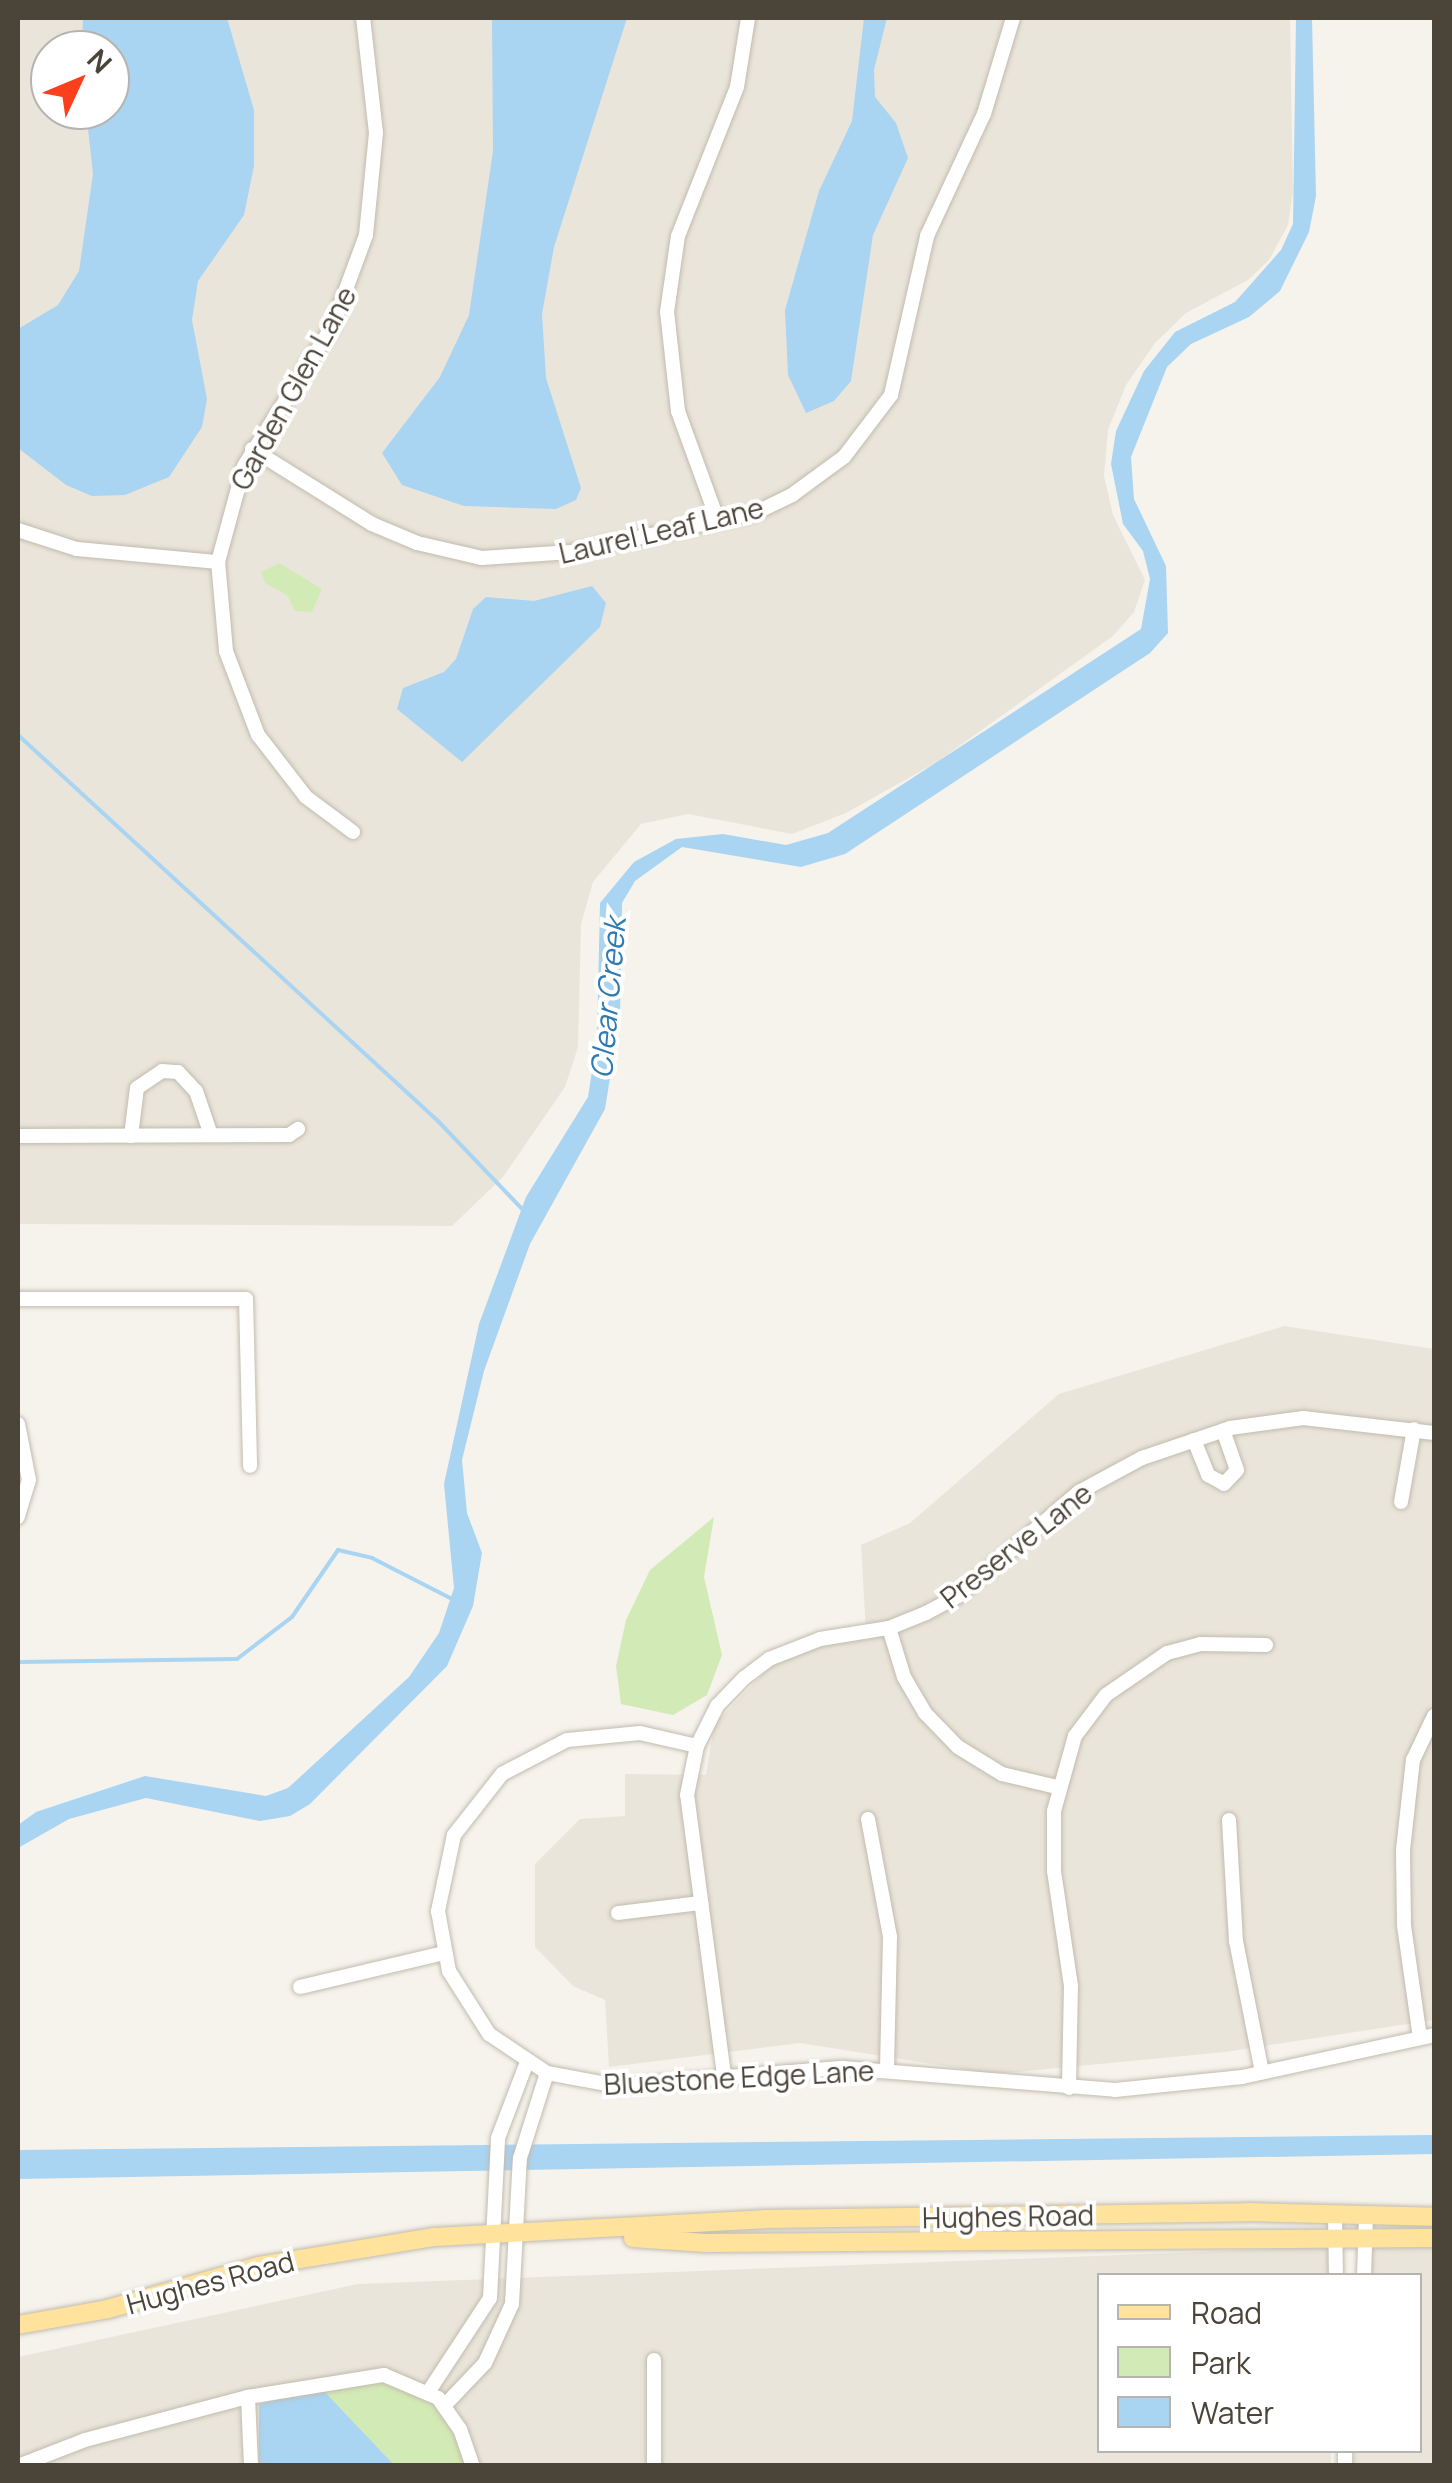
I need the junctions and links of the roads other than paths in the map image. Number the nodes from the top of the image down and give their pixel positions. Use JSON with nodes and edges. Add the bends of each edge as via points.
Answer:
{"nodes":[{"id":1,"x":363,"y":18,"type":"edge"},
{"id":2,"x":748,"y":18,"type":"edge"},
{"id":3,"x":1013,"y":18,"type":"edge"},
{"id":4,"x":252,"y":449,"type":"junction"},
{"id":5,"x":718,"y":521,"type":"junction"},
{"id":6,"x":18,"y":530,"type":"edge"},
{"id":7,"x":218,"y":562,"type":"junction"},
{"id":8,"x":354,"y":832,"type":"dead end"},
{"id":9,"x":298,"y":1129,"type":"dead end"},
{"id":10,"x":18,"y":1136,"type":"edge"},
{"id":11,"x":131,"y":1136,"type":"junction"},
{"id":12,"x":211,"y":1136,"type":"junction"},
{"id":13,"x":18,"y":1299,"type":"edge"},
{"id":14,"x":18,"y":1424,"type":"edge"},
{"id":15,"x":1414,"y":1429,"type":"junction"},
{"id":16,"x":1224,"y":1430,"type":"junction"},
{"id":17,"x":1434,"y":1433,"type":"edge"},
{"id":18,"x":1194,"y":1440,"type":"junction"},
{"id":19,"x":250,"y":1466,"type":"dead end"},
{"id":20,"x":1401,"y":1502,"type":"dead end"},
{"id":21,"x":18,"y":1516,"type":"edge"},
{"id":22,"x":889,"y":1628,"type":"junction"},
{"id":23,"x":1266,"y":1645,"type":"dead end"},
{"id":24,"x":1434,"y":1716,"type":"edge"},
{"id":25,"x":697,"y":1746,"type":"junction"},
{"id":26,"x":1058,"y":1786,"type":"junction"},
{"id":27,"x":868,"y":1818,"type":"dead end"},
{"id":28,"x":1229,"y":1820,"type":"dead end"},
{"id":29,"x":701,"y":1903,"type":"junction"},
{"id":30,"x":618,"y":1912,"type":"dead end"},
{"id":31,"x":444,"y":1954,"type":"junction"},
{"id":32,"x":300,"y":1987,"type":"dead end"},
{"id":33,"x":1428,"y":2036,"type":"edge"},
{"id":34,"x":526,"y":2062,"type":"junction"},
{"id":35,"x":887,"y":2070,"type":"junction"},
{"id":36,"x":1262,"y":2072,"type":"junction"},
{"id":37,"x":547,"y":2073,"type":"junction"},
{"id":38,"x":724,"y":2076,"type":"junction"},
{"id":39,"x":1070,"y":2088,"type":"junction"},
{"id":40,"x":1335,"y":2214,"type":"junction"},
{"id":41,"x":1366,"y":2215,"type":"junction"},
{"id":42,"x":1434,"y":2217,"type":"edge"},
{"id":43,"x":582,"y":2234,"type":"junction"},
{"id":44,"x":516,"y":2236,"type":"junction"},
{"id":45,"x":495,"y":2237,"type":"junction"},
{"id":46,"x":1335,"y":2238,"type":"junction"},
{"id":47,"x":1365,"y":2238,"type":"junction"},
{"id":48,"x":1434,"y":2238,"type":"edge"},
{"id":49,"x":1336,"y":2273,"type":"edge"},
{"id":50,"x":1364,"y":2273,"type":"edge"},
{"id":51,"x":18,"y":2326,"type":"edge"},
{"id":52,"x":654,"y":2360,"type":"dead end"},
{"id":53,"x":248,"y":2397,"type":"junction"},
{"id":54,"x":437,"y":2398,"type":"junction"},
{"id":55,"x":18,"y":2466,"type":"edge"},
{"id":56,"x":250,"y":2466,"type":"edge"},
{"id":57,"x":472,"y":2466,"type":"edge"},
{"id":58,"x":654,"y":2466,"type":"edge"}],
"edges":[{"from":1,"to":4,"type":"street","name":"Garden Glen Lane","via":[[376,144],[366,235],[332,327]]},
{"from":2,"to":5,"type":"street","via":[[737,88],[678,236],[667,312],[678,411]]},
{"from":3,"to":5,"type":"street","name":"Laurel Leaf Lane","via":[[984,114],[927,236],[891,395],[862,437],[812,484],[755,514]]},
{"from":4,"to":5,"type":"street","name":"Laurel Leaf Lane","via":[[372,524],[470,556],[540,557]]},
{"from":4,"to":7,"type":"street","name":"Garden Glen Lane","via":[[230,504]]},
{"from":6,"to":7,"type":"street","via":[[77,549]]},
{"from":7,"to":8,"type":"street","name":"Garden Glen Lane","via":[[226,651],[258,735],[297,788]]},
{"from":9,"to":12,"type":"street","via":[[289,1135]]},
{"from":10,"to":11,"type":"street"},
{"from":11,"to":12,"type":"street"},
{"from":11,"to":12,"type":"street","via":[[137,1088],[162,1071],[178,1072],[196,1091]]},
{"from":13,"to":19,"type":"street","via":[[246,1299]]},
{"from":14,"to":21,"type":"street","via":[[29,1480]]},
{"from":15,"to":16,"type":"street","name":"Preserve Lane","via":[[1303,1418]]},
{"from":15,"to":17,"type":"street","name":"Preserve Lane"},
{"from":15,"to":20,"type":"street"},
{"from":16,"to":18,"type":"street","name":"Preserve Lane"},
{"from":16,"to":18,"type":"street","via":[[1237,1470],[1224,1484],[1208,1475]]},
{"from":18,"to":22,"type":"street","name":"Preserve Lane","via":[[1142,1458],[1079,1492],[958,1596]]},
{"from":22,"to":25,"type":"street","name":"Preserve Lane","via":[[820,1639],[769,1659],[717,1706]]},
{"from":22,"to":26,"type":"street","via":[[904,1678],[958,1748],[1002,1774]]},
{"from":23,"to":26,"type":"street","via":[[1200,1644],[1133,1672],[1075,1736]]},
{"from":24,"to":33,"type":"street","via":[[1413,1760],[1403,1850],[1404,1925]]},
{"from":25,"to":29,"type":"street","name":"Preserve Lane","via":[[687,1795]]},
{"from":25,"to":31,"type":"street","name":"Bluestone Edge Lane","via":[[640,1733],[585,1736],[540,1750],[502,1774],[471,1808],[448,1852],[438,1910]]},
{"from":26,"to":39,"type":"street","via":[[1054,1871],[1071,1986]]},
{"from":27,"to":35,"type":"street","via":[[890,1937]]},
{"from":28,"to":36,"type":"street","via":[[1236,1941]]},
{"from":29,"to":30,"type":"street"},
{"from":29,"to":38,"type":"street","name":"Preserve Lane"},
{"from":31,"to":32,"type":"street"},
{"from":31,"to":34,"type":"street","name":"Bluestone Edge Lane","via":[[474,2017]]},
{"from":33,"to":36,"type":"street","name":"Bluestone Edge Lane"},
{"from":34,"to":37,"type":"street","name":"Bluestone Edge Lane"},
{"from":34,"to":45,"type":"street","via":[[498,2138]]},
{"from":35,"to":38,"type":"street","name":"Bluestone Edge Lane"},
{"from":35,"to":39,"type":"street","name":"Bluestone Edge Lane"},
{"from":36,"to":39,"type":"street","name":"Bluestone Edge Lane","via":[[1152,2088]]},
{"from":37,"to":38,"type":"street","name":"Bluestone Edge Lane","via":[[618,2086]]},
{"from":37,"to":44,"type":"street","via":[[520,2158]]},
{"from":40,"to":41,"type":"main road","name":"Hughes Road"},
{"from":40,"to":43,"type":"main road","name":"Hughes Road","via":[[764,2219]]},
{"from":40,"to":46,"type":"street"},
{"from":41,"to":42,"type":"main road","name":"Hughes Road"},
{"from":41,"to":47,"type":"street"},
{"from":43,"to":44,"type":"main road","name":"Hughes Road"},
{"from":43,"to":46,"type":"main road","name":"Hughes Road","via":[[706,2243]]},
{"from":44,"to":45,"type":"main road","name":"Hughes Road"},
{"from":44,"to":54,"type":"street","via":[[504,2328],[485,2363]]},
{"from":45,"to":51,"type":"main road","name":"Hughes Road","via":[[343,2248]]},
{"from":45,"to":54,"type":"street","via":[[496,2270],[482,2319]]},
{"from":46,"to":47,"type":"main road","name":"Hughes Road"},
{"from":46,"to":49,"type":"street"},
{"from":47,"to":48,"type":"main road","name":"Hughes Road"},
{"from":47,"to":50,"type":"street"},
{"from":52,"to":58,"type":"street"},
{"from":53,"to":54,"type":"street","via":[[384,2375]]},
{"from":53,"to":55,"type":"street","via":[[84,2440]]},
{"from":53,"to":56,"type":"street"},
{"from":54,"to":57,"type":"street"}]}
